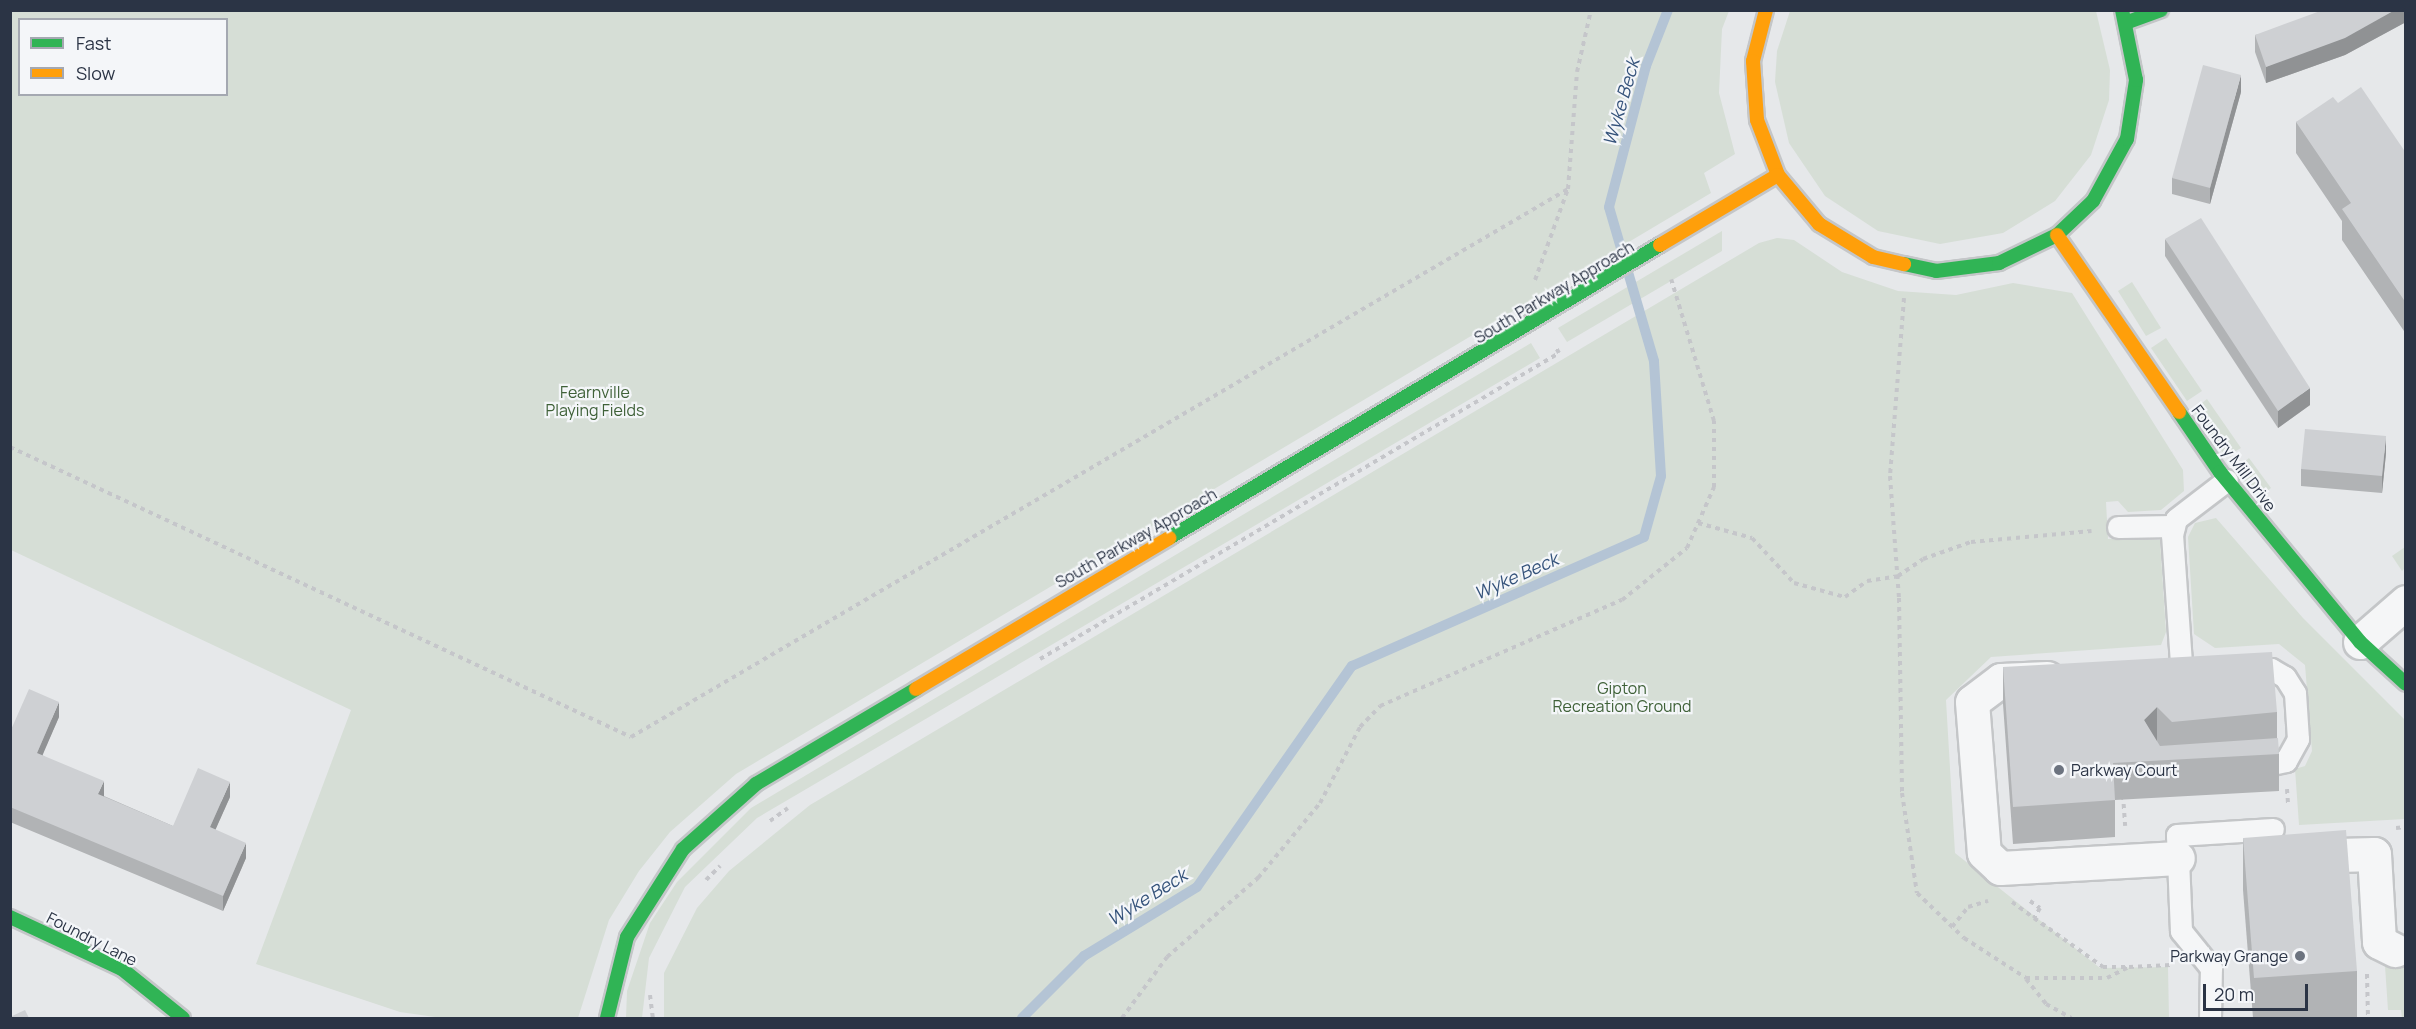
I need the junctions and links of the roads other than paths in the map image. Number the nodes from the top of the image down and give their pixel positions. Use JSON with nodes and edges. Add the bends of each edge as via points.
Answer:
{"nodes":[{"id":1,"x":1766,"y":10,"type":"edge"},
{"id":2,"x":2161,"y":10,"type":"edge"},
{"id":3,"x":2125,"y":16,"type":"edge"},
{"id":4,"x":1778,"y":175,"type":"junction"},
{"id":5,"x":2057,"y":235,"type":"junction"},
{"id":6,"x":2227,"y":480,"type":"junction"},
{"id":7,"x":2174,"y":526,"type":"junction"},
{"id":8,"x":2118,"y":527,"type":"dead end"},
{"id":9,"x":2406,"y":602,"type":"edge"},
{"id":10,"x":2360,"y":642,"type":"junction"},
{"id":11,"x":2206,"y":672,"type":"junction"},
{"id":12,"x":2167,"y":674,"type":"edge"},
{"id":13,"x":2080,"y":677,"type":"edge"},
{"id":14,"x":2406,"y":684,"type":"edge"},
{"id":15,"x":2231,"y":769,"type":"edge"},
{"id":16,"x":2273,"y":829,"type":"dead end"},
{"id":17,"x":2298,"y":856,"type":"edge"},
{"id":18,"x":2178,"y":858,"type":"junction"},
{"id":19,"x":10,"y":916,"type":"edge"},
{"id":20,"x":2396,"y":950,"type":"dead end"},
{"id":21,"x":183,"y":1018,"type":"edge"},
{"id":22,"x":607,"y":1018,"type":"edge"},
{"id":23,"x":2210,"y":1018,"type":"edge"}],
"edges":[{"from":1,"to":4,"type":"street","via":[[1753,61],[1757,120]]},
{"from":2,"to":3,"type":"street"},
{"from":3,"to":5,"type":"street","via":[[2136,80],[2127,139],[2093,201]]},
{"from":4,"to":5,"type":"street","via":[[1819,224],[1873,257],[1936,271],[2000,262]]},
{"from":4,"to":22,"type":"street","name":"South Parkway Approach","via":[[756,784],[683,849],[627,938]]},
{"from":5,"to":6,"type":"street","name":"Foundry Mill Drive"},
{"from":6,"to":7,"type":"lane","via":[[2176,519]]},
{"from":6,"to":10,"type":"street","name":"Foundry Mill Drive"},
{"from":7,"to":8,"type":"lane"},
{"from":7,"to":11,"type":"lane","via":[[2181,663]]},
{"from":9,"to":10,"type":"street"},
{"from":10,"to":14,"type":"street","name":"Foundry Mill Drive"},
{"from":11,"to":12,"type":"lane"},
{"from":11,"to":15,"type":"lane","via":[[2271,669],[2285,677],[2295,693],[2298,738],[2286,761]]},
{"from":13,"to":18,"type":"street","via":[[2001,680],[1972,702],[1984,853],[1998,883],[2127,860]]},
{"from":16,"to":18,"type":"lane","via":[[2177,834]]},
{"from":17,"to":20,"type":"street","via":[[2374,854],[2379,942]]},
{"from":18,"to":23,"type":"lane","via":[[2181,931],[2211,968]]},
{"from":19,"to":21,"type":"street","name":"Foundry Lane","via":[[122,969]]}]}
